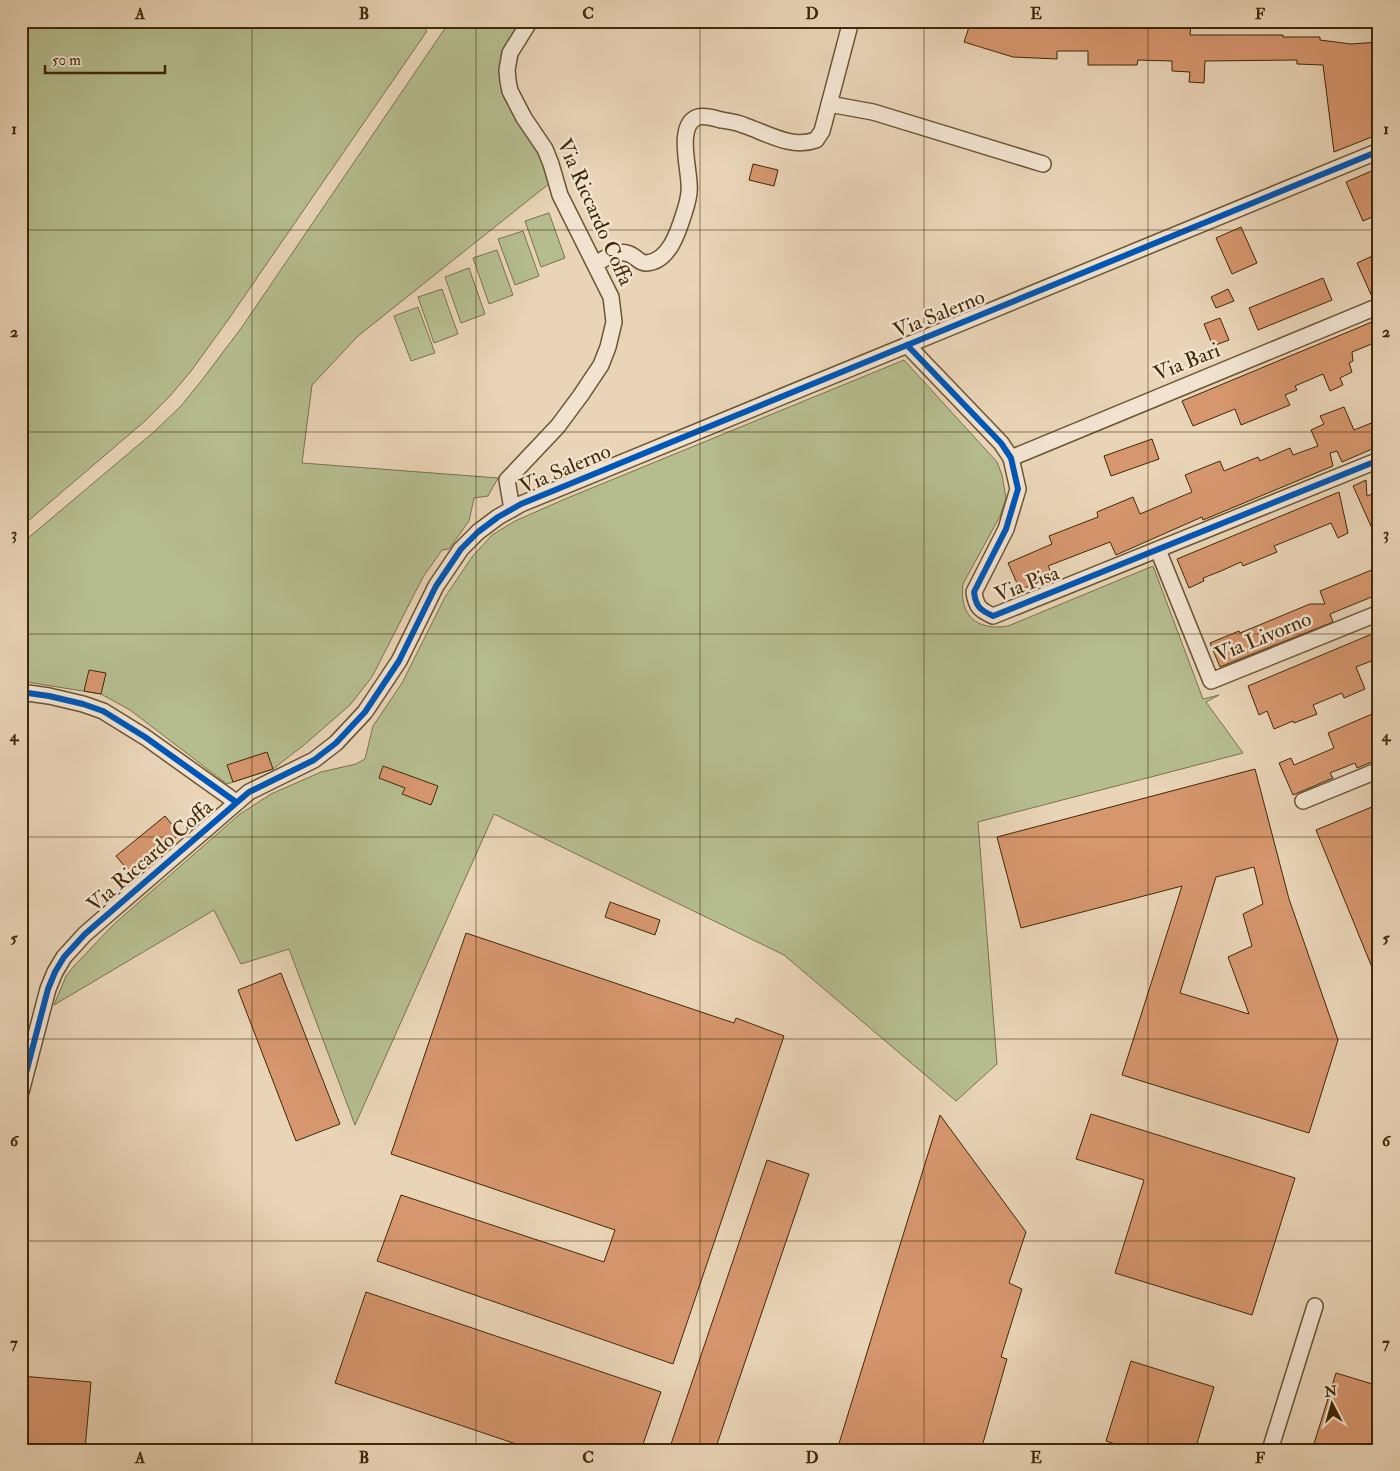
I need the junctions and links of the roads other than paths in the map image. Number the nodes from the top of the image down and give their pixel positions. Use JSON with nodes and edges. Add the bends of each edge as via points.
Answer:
{"nodes":[{"id":1,"x":530,"y":21,"type":"edge"},
{"id":2,"x":851,"y":21,"type":"edge"},
{"id":3,"x":829,"y":104,"type":"junction"},
{"id":4,"x":1379,"y":151,"type":"edge"},
{"id":5,"x":1043,"y":164,"type":"dead end"},
{"id":6,"x":595,"y":264,"type":"junction"},
{"id":7,"x":1379,"y":306,"type":"edge"},
{"id":8,"x":907,"y":345,"type":"junction"},
{"id":9,"x":1011,"y":458,"type":"junction"},
{"id":10,"x":1379,"y":460,"type":"edge"},
{"id":11,"x":512,"y":509,"type":"junction"},
{"id":12,"x":1158,"y":550,"type":"junction"},
{"id":13,"x":1379,"y":613,"type":"edge"},
{"id":14,"x":21,"y":692,"type":"edge"},
{"id":15,"x":1379,"y":770,"type":"edge"},
{"id":16,"x":1303,"y":801,"type":"dead end"},
{"id":17,"x":236,"y":802,"type":"junction"},
{"id":18,"x":21,"y":1092,"type":"edge"},
{"id":19,"x":1315,"y":1306,"type":"dead end"},
{"id":20,"x":1270,"y":1450,"type":"edge"}],
"edges":[{"from":1,"to":6,"type":"street","name":"Via Riccardo Coffa","via":[[510,52],[507,70],[510,91],[544,149],[560,196]]},
{"from":2,"to":3,"type":"street"},
{"from":3,"to":5,"type":"street","via":[[873,112]]},
{"from":3,"to":6,"type":"street","via":[[822,131],[816,140],[799,144],[742,124],[697,117],[688,126],[685,137],[690,186],[686,206],[676,237],[667,251],[659,259],[646,263],[639,262],[632,254],[621,252]]},
{"from":4,"to":8,"type":"street","name":"Via Salerno"},
{"from":6,"to":11,"type":"street","name":"Via Riccardo Coffa","via":[[612,297],[614,322],[608,347],[601,366],[565,417],[507,480]]},
{"from":7,"to":9,"type":"street","name":"Via Bari"},
{"from":8,"to":9,"type":"street","name":"Via Pisa","via":[[1001,442]]},
{"from":8,"to":11,"type":"street","name":"Via Salerno"},
{"from":9,"to":12,"type":"street","name":"Via Pisa","via":[[1018,489],[1006,529],[974,592],[975,601],[982,611],[994,616]]},
{"from":10,"to":12,"type":"street","name":"Via Pisa"},
{"from":11,"to":17,"type":"street","name":"Via Riccardo Coffa","via":[[478,532],[461,549],[436,586],[399,661],[365,712],[336,744],[314,760],[249,792]]},
{"from":12,"to":13,"type":"street","name":"Via Livorno","via":[[1211,681]]},
{"from":14,"to":17,"type":"street","via":[[103,711]]},
{"from":15,"to":16,"type":"street"},
{"from":17,"to":18,"type":"street","name":"Via Riccardo Coffa","via":[[85,934],[64,957],[48,989]]},
{"from":19,"to":20,"type":"street"}]}
